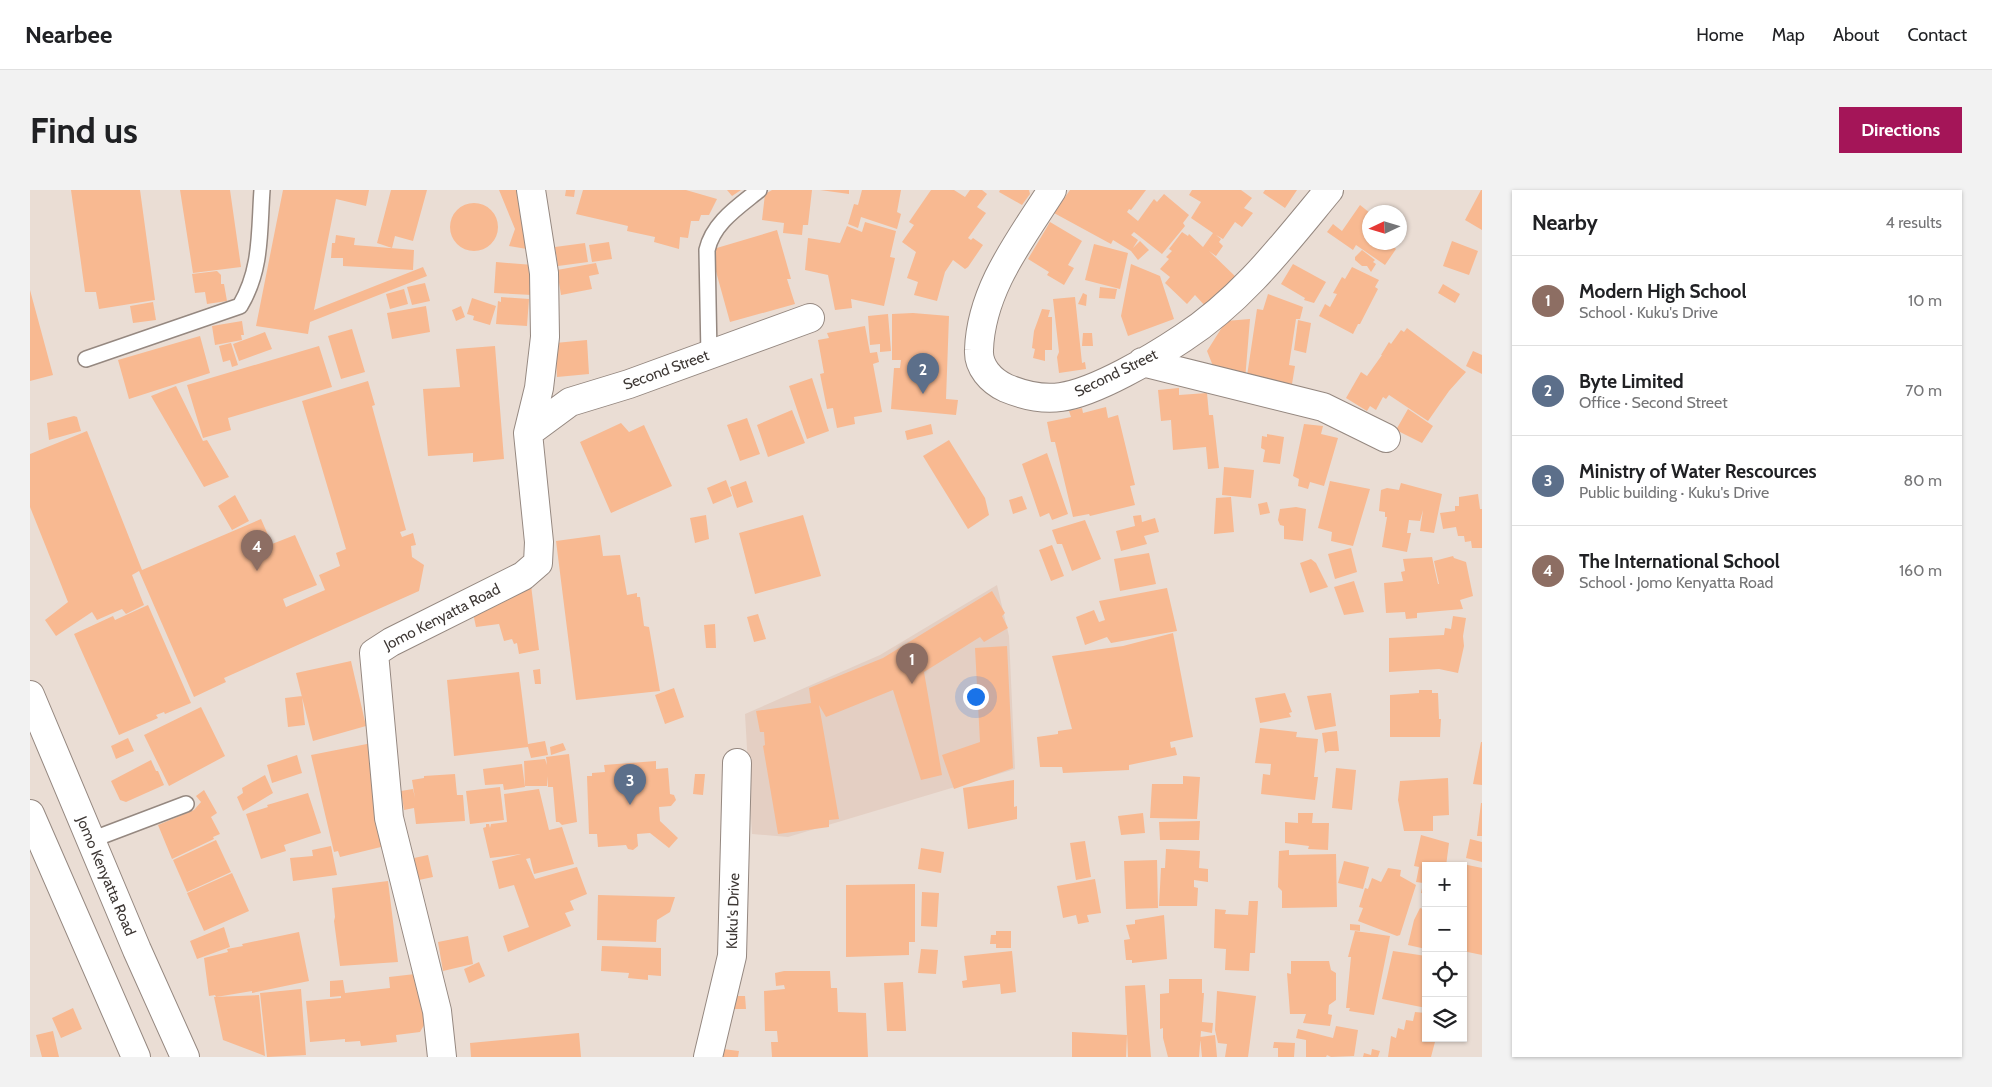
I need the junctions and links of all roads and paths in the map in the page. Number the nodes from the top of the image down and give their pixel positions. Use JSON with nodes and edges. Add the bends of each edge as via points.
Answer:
{"nodes":[{"id":1,"x":262,"y":190,"type":"edge"},
{"id":2,"x":531,"y":190,"type":"edge"},
{"id":3,"x":758,"y":190,"type":"edge"},
{"id":4,"x":1052,"y":190,"type":"edge"},
{"id":5,"x":1329,"y":190,"type":"edge"},
{"id":6,"x":810,"y":318,"type":"dead end"},
{"id":7,"x":709,"y":355,"type":"junction"},
{"id":8,"x":86,"y":359,"type":"dead end"},
{"id":9,"x":1142,"y":362,"type":"junction"},
{"id":10,"x":528,"y":434,"type":"junction"},
{"id":11,"x":1386,"y":438,"type":"dead end"},
{"id":12,"x":30,"y":695,"type":"edge"},
{"id":13,"x":737,"y":763,"type":"dead end"},
{"id":14,"x":186,"y":804,"type":"dead end"},
{"id":15,"x":30,"y":814,"type":"edge"},
{"id":16,"x":91,"y":840,"type":"junction"},
{"id":17,"x":135,"y":1056,"type":"edge"},
{"id":18,"x":185,"y":1057,"type":"edge"},
{"id":19,"x":439,"y":1057,"type":"edge"},
{"id":20,"x":708,"y":1057,"type":"edge"}],
"edges":[{"from":1,"to":8,"type":"lane","via":[[258,261],[251,287],[240,306]]},
{"from":2,"to":10,"type":"street","name":"Jomo Kenyatta Road","via":[[544,273],[545,337]]},
{"from":3,"to":7,"type":"lane","via":[[727,215],[710,236],[706,250]]},
{"from":4,"to":9,"type":"street","name":"Second Street","via":[[999,276],[988,303],[979,352],[986,372],[994,383],[1015,392],[1038,398],[1061,397],[1081,392]]},
{"from":5,"to":9,"type":"street","name":"Second Street","via":[[1277,253],[1220,311],[1184,338]]},
{"from":6,"to":7,"type":"street","name":"Second Street"},
{"from":7,"to":10,"type":"street","name":"Second Street","via":[[570,402]]},
{"from":9,"to":11,"type":"street","via":[[1323,406]]},
{"from":10,"to":19,"type":"street","name":"Jomo Kenyatta Road","via":[[539,542],[538,563],[523,576],[374,653],[390,818],[437,1010]]},
{"from":12,"to":16,"type":"street","name":"Jomo Kenyatta Road"},
{"from":13,"to":20,"type":"street","name":"Kuku's Drive","via":[[732,956]]},
{"from":14,"to":16,"type":"lane"},
{"from":15,"to":17,"type":"street"},
{"from":16,"to":18,"type":"street","name":"Jomo Kenyatta Road"}]}
